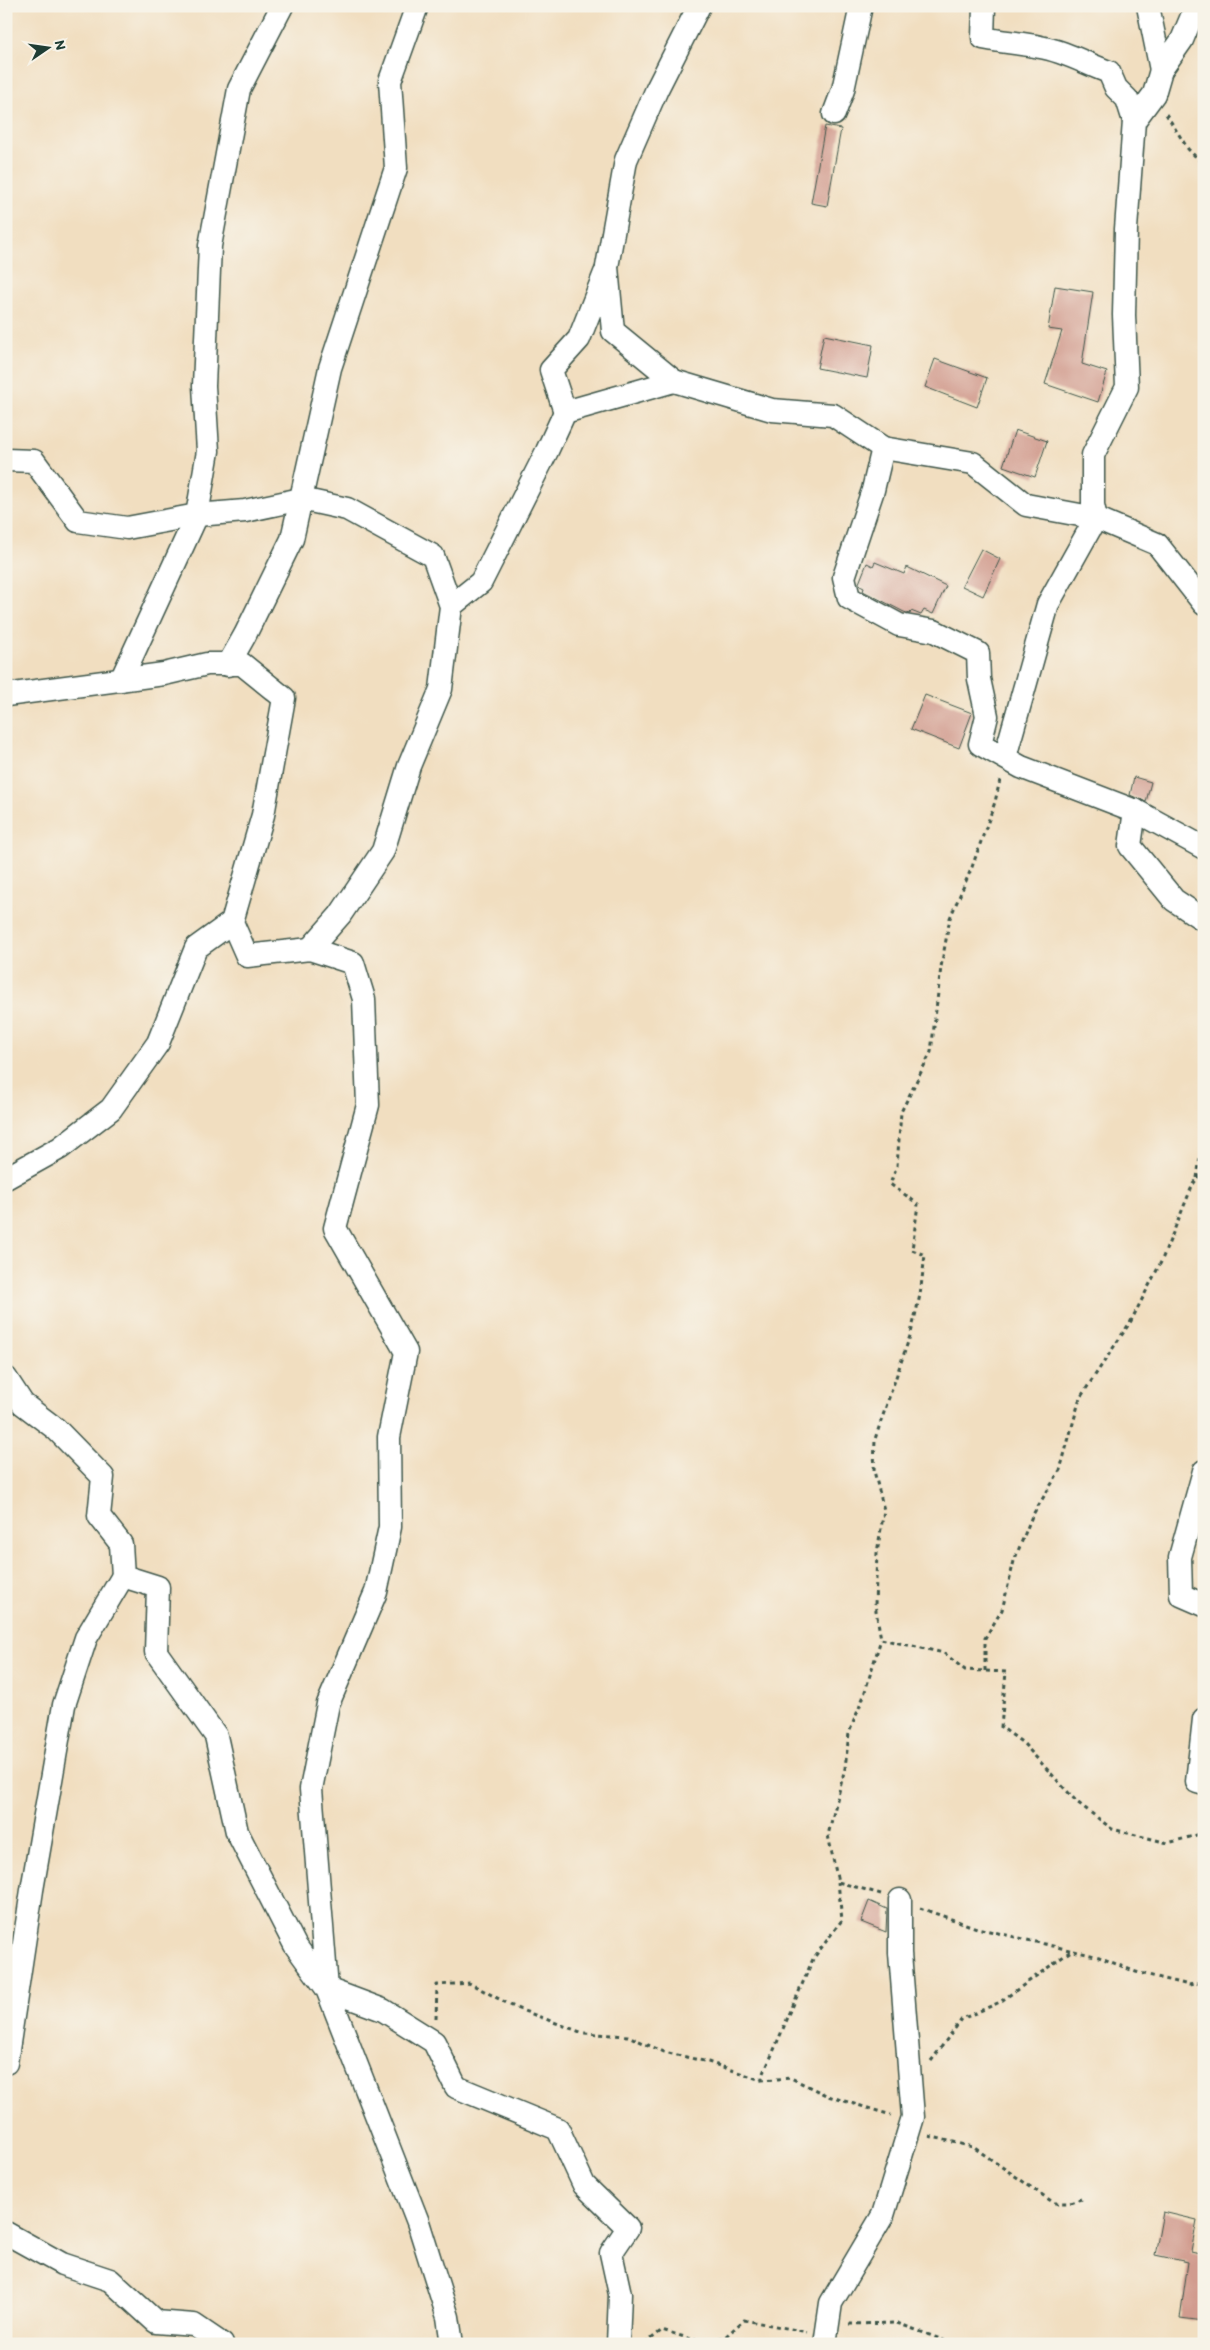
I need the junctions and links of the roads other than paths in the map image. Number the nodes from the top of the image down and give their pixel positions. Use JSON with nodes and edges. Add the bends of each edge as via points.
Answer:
{"nodes":[{"id":1,"x":282,"y":6,"type":"edge"},
{"id":2,"x":417,"y":6,"type":"edge"},
{"id":3,"x":699,"y":6,"type":"edge"},
{"id":4,"x":861,"y":6,"type":"edge"},
{"id":5,"x":984,"y":6,"type":"edge"},
{"id":6,"x":1148,"y":6,"type":"edge"},
{"id":7,"x":1204,"y":9,"type":"edge"},
{"id":8,"x":1161,"y":70,"type":"junction"},
{"id":9,"x":834,"y":114,"type":"dead end"},
{"id":10,"x":1134,"y":121,"type":"junction"},
{"id":11,"x":607,"y":267,"type":"junction"},
{"id":12,"x":674,"y":381,"type":"junction"},
{"id":13,"x":564,"y":412,"type":"junction"},
{"id":14,"x":883,"y":448,"type":"junction"},
{"id":15,"x":6,"y":460,"type":"edge"},
{"id":16,"x":301,"y":499,"type":"junction"},
{"id":17,"x":197,"y":515,"type":"junction"},
{"id":18,"x":1096,"y":518,"type":"junction"},
{"id":19,"x":1204,"y":604,"type":"edge"},
{"id":20,"x":452,"y":606,"type":"junction"},
{"id":21,"x":228,"y":664,"type":"junction"},
{"id":22,"x":122,"y":680,"type":"junction"},
{"id":23,"x":6,"y":695,"type":"edge"},
{"id":24,"x":1005,"y":758,"type":"junction"},
{"id":25,"x":1135,"y":810,"type":"junction"},
{"id":26,"x":1204,"y":848,"type":"edge"},
{"id":27,"x":1204,"y":920,"type":"edge"},
{"id":28,"x":232,"y":922,"type":"junction"},
{"id":29,"x":310,"y":949,"type":"junction"},
{"id":30,"x":6,"y":1178,"type":"edge"},
{"id":31,"x":6,"y":1378,"type":"edge"},
{"id":32,"x":1204,"y":1471,"type":"edge"},
{"id":33,"x":124,"y":1576,"type":"junction"},
{"id":34,"x":1204,"y":1605,"type":"edge"},
{"id":35,"x":1204,"y":1719,"type":"edge"},
{"id":36,"x":1204,"y":1784,"type":"edge"},
{"id":37,"x":900,"y":1900,"type":"road end"},
{"id":38,"x":327,"y":1989,"type":"junction"},
{"id":39,"x":6,"y":2063,"type":"edge"},
{"id":40,"x":6,"y":2233,"type":"edge"},
{"id":41,"x":828,"y":2341,"type":"edge"},
{"id":42,"x":222,"y":2344,"type":"edge"},
{"id":43,"x":452,"y":2344,"type":"edge"},
{"id":44,"x":618,"y":2344,"type":"edge"}],
"edges":[{"from":1,"to":17,"type":"street","via":[[239,89],[210,246],[204,386],[208,451]]},
{"from":2,"to":16,"type":"street","via":[[390,81],[396,168],[330,368]]},
{"from":3,"to":11,"type":"street","via":[[626,160]]},
{"from":4,"to":9,"type":"street","via":[[843,90]]},
{"from":5,"to":10,"type":"street","via":[[983,38],[1041,47],[1109,72],[1116,88],[1127,99]]},
{"from":6,"to":8,"type":"street"},
{"from":7,"to":8,"type":"street","via":[[1192,16],[1182,40]]},
{"from":8,"to":10,"type":"street","via":[[1154,94]]},
{"from":10,"to":18,"type":"street","via":[[1126,229],[1124,315],[1127,387],[1093,455]]},
{"from":11,"to":12,"type":"street","via":[[613,331]]},
{"from":11,"to":13,"type":"street","via":[[580,339],[552,370]]},
{"from":12,"to":13,"type":"street"},
{"from":12,"to":14,"type":"street","via":[[772,410],[833,415]]},
{"from":13,"to":20,"type":"street","via":[[481,582]]},
{"from":14,"to":18,"type":"street","via":[[973,463],[1026,505]]},
{"from":14,"to":24,"type":"street","via":[[873,490],[844,577],[849,598],[900,625],[934,631],[978,653],[979,679],[987,716],[980,744]]},
{"from":15,"to":17,"type":"street","via":[[34,461],[78,521],[127,528]]},
{"from":16,"to":17,"type":"street","via":[[245,511]]},
{"from":16,"to":20,"type":"street","via":[[347,509],[433,556]]},
{"from":16,"to":21,"type":"street","via":[[292,539]]},
{"from":17,"to":22,"type":"street"},
{"from":18,"to":19,"type":"street","via":[[1157,544]]},
{"from":18,"to":24,"type":"street","via":[[1048,604]]},
{"from":20,"to":29,"type":"street","via":[[441,689],[410,766],[383,851],[340,915]]},
{"from":21,"to":22,"type":"street","via":[[207,664]]},
{"from":21,"to":28,"type":"street","via":[[242,664],[284,698],[263,815]]},
{"from":22,"to":23,"type":"street"},
{"from":24,"to":25,"type":"street"},
{"from":25,"to":26,"type":"street"},
{"from":25,"to":27,"type":"street","via":[[1130,846],[1174,900]]},
{"from":28,"to":29,"type":"street","via":[[248,956]]},
{"from":28,"to":30,"type":"street","via":[[196,948],[158,1043],[111,1109],[60,1148]]},
{"from":29,"to":38,"type":"street","via":[[353,964],[364,999],[368,1105],[335,1228],[406,1352],[389,1436],[390,1528],[376,1592],[328,1704],[311,1789]]},
{"from":31,"to":33,"type":"street","via":[[23,1404],[56,1429],[103,1477],[99,1516],[121,1544]]},
{"from":32,"to":34,"type":"street","via":[[1180,1557],[1181,1595]]},
{"from":33,"to":38,"type":"street","via":[[158,1587],[156,1652],[216,1736],[238,1832],[295,1945]]},
{"from":33,"to":39,"type":"street","via":[[86,1638],[64,1705]]},
{"from":35,"to":36,"type":"street","via":[[1197,1782]]},
{"from":37,"to":41,"type":"street","via":[[900,1953],[911,2092],[909,2129],[884,2215],[831,2303]]},
{"from":38,"to":43,"type":"street","via":[[418,2222],[448,2317]]},
{"from":38,"to":44,"type":"street","via":[[383,2010],[434,2042],[456,2087],[558,2129],[584,2185],[628,2228],[611,2253],[620,2294]]},
{"from":40,"to":42,"type":"street","via":[[62,2264],[110,2280],[156,2322],[194,2325]]}]}
